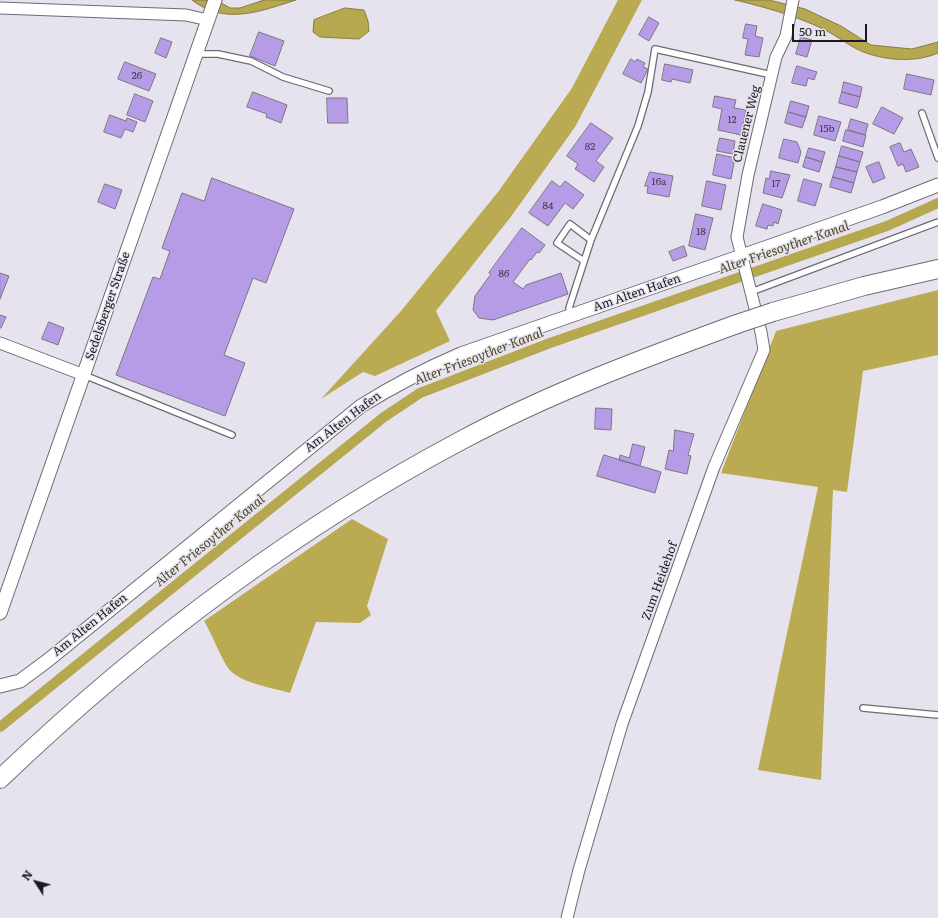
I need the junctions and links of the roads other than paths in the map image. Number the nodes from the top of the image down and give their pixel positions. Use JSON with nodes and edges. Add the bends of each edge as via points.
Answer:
{"nodes":[{"id":1,"x":215,"y":0,"type":"edge"},
{"id":2,"x":792,"y":1,"type":"edge"},
{"id":3,"x":0,"y":8,"type":"edge"},
{"id":4,"x":209,"y":17,"type":"junction"},
{"id":5,"x":197,"y":54,"type":"junction"},
{"id":6,"x":772,"y":75,"type":"junction"},
{"id":7,"x":329,"y":91,"type":"dead end"},
{"id":8,"x":922,"y":113,"type":"dead end"},
{"id":9,"x":938,"y":158,"type":"edge"},
{"id":10,"x":938,"y":185,"type":"edge"},
{"id":11,"x":938,"y":222,"type":"edge"},
{"id":12,"x":591,"y":240,"type":"junction"},
{"id":13,"x":584,"y":261,"type":"junction"},
{"id":14,"x":743,"y":262,"type":"junction"},
{"id":15,"x":938,"y":269,"type":"edge"},
{"id":16,"x":750,"y":286,"type":"junction"},
{"id":17,"x":571,"y":316,"type":"junction"},
{"id":18,"x":0,"y":343,"type":"edge"},
{"id":19,"x":84,"y":375,"type":"junction"},
{"id":20,"x":232,"y":435,"type":"dead end"},
{"id":21,"x":0,"y":612,"type":"edge"},
{"id":22,"x":2,"y":684,"type":"edge"},
{"id":23,"x":863,"y":708,"type":"dead end"},
{"id":24,"x":938,"y":715,"type":"edge"},
{"id":25,"x":0,"y":780,"type":"edge"},
{"id":26,"x":567,"y":918,"type":"edge"}],
"edges":[{"from":1,"to":4,"type":"street","name":"Sedelsberger Straße"},
{"from":2,"to":6,"type":"street","name":"Clauener Weg","via":[[786,36],[776,57]]},
{"from":3,"to":4,"type":"street"},
{"from":4,"to":5,"type":"street","name":"Sedelsberger Straße"},
{"from":5,"to":7,"type":"lane","via":[[218,54],[251,61],[283,77]]},
{"from":5,"to":19,"type":"street","name":"Sedelsberger Straße"},
{"from":6,"to":12,"type":"lane","via":[[655,49],[648,92],[638,126]]},
{"from":6,"to":14,"type":"street","name":"Clauener Weg","via":[[748,175],[737,237]]},
{"from":8,"to":9,"type":"lane"},
{"from":10,"to":14,"type":"street","name":"Am Alten Hafen"},
{"from":11,"to":16,"type":"lane"},
{"from":12,"to":13,"type":"lane"},
{"from":12,"to":13,"type":"lane","via":[[570,224],[557,243]]},
{"from":13,"to":17,"type":"lane","via":[[569,308]]},
{"from":14,"to":16,"type":"street","name":"Zum Heidehof"},
{"from":14,"to":17,"type":"street","name":"Am Alten Hafen"},
{"from":15,"to":25,"type":"highway","bridge":true,"via":[[864,286],[773,312],[653,354],[561,392],[463,439],[367,493],[313,527],[179,623],[77,707]]},
{"from":16,"to":26,"type":"street","name":"Zum Heidehof","via":[[764,350],[714,467],[622,724]]},
{"from":17,"to":22,"type":"street","name":"Am Alten Hafen","via":[[426,368],[361,406],[47,661],[20,681]]},
{"from":18,"to":19,"type":"street"},
{"from":19,"to":20,"type":"lane"},
{"from":19,"to":21,"type":"street","name":"Sedelsberger Straße"},
{"from":23,"to":24,"type":"lane"}]}
